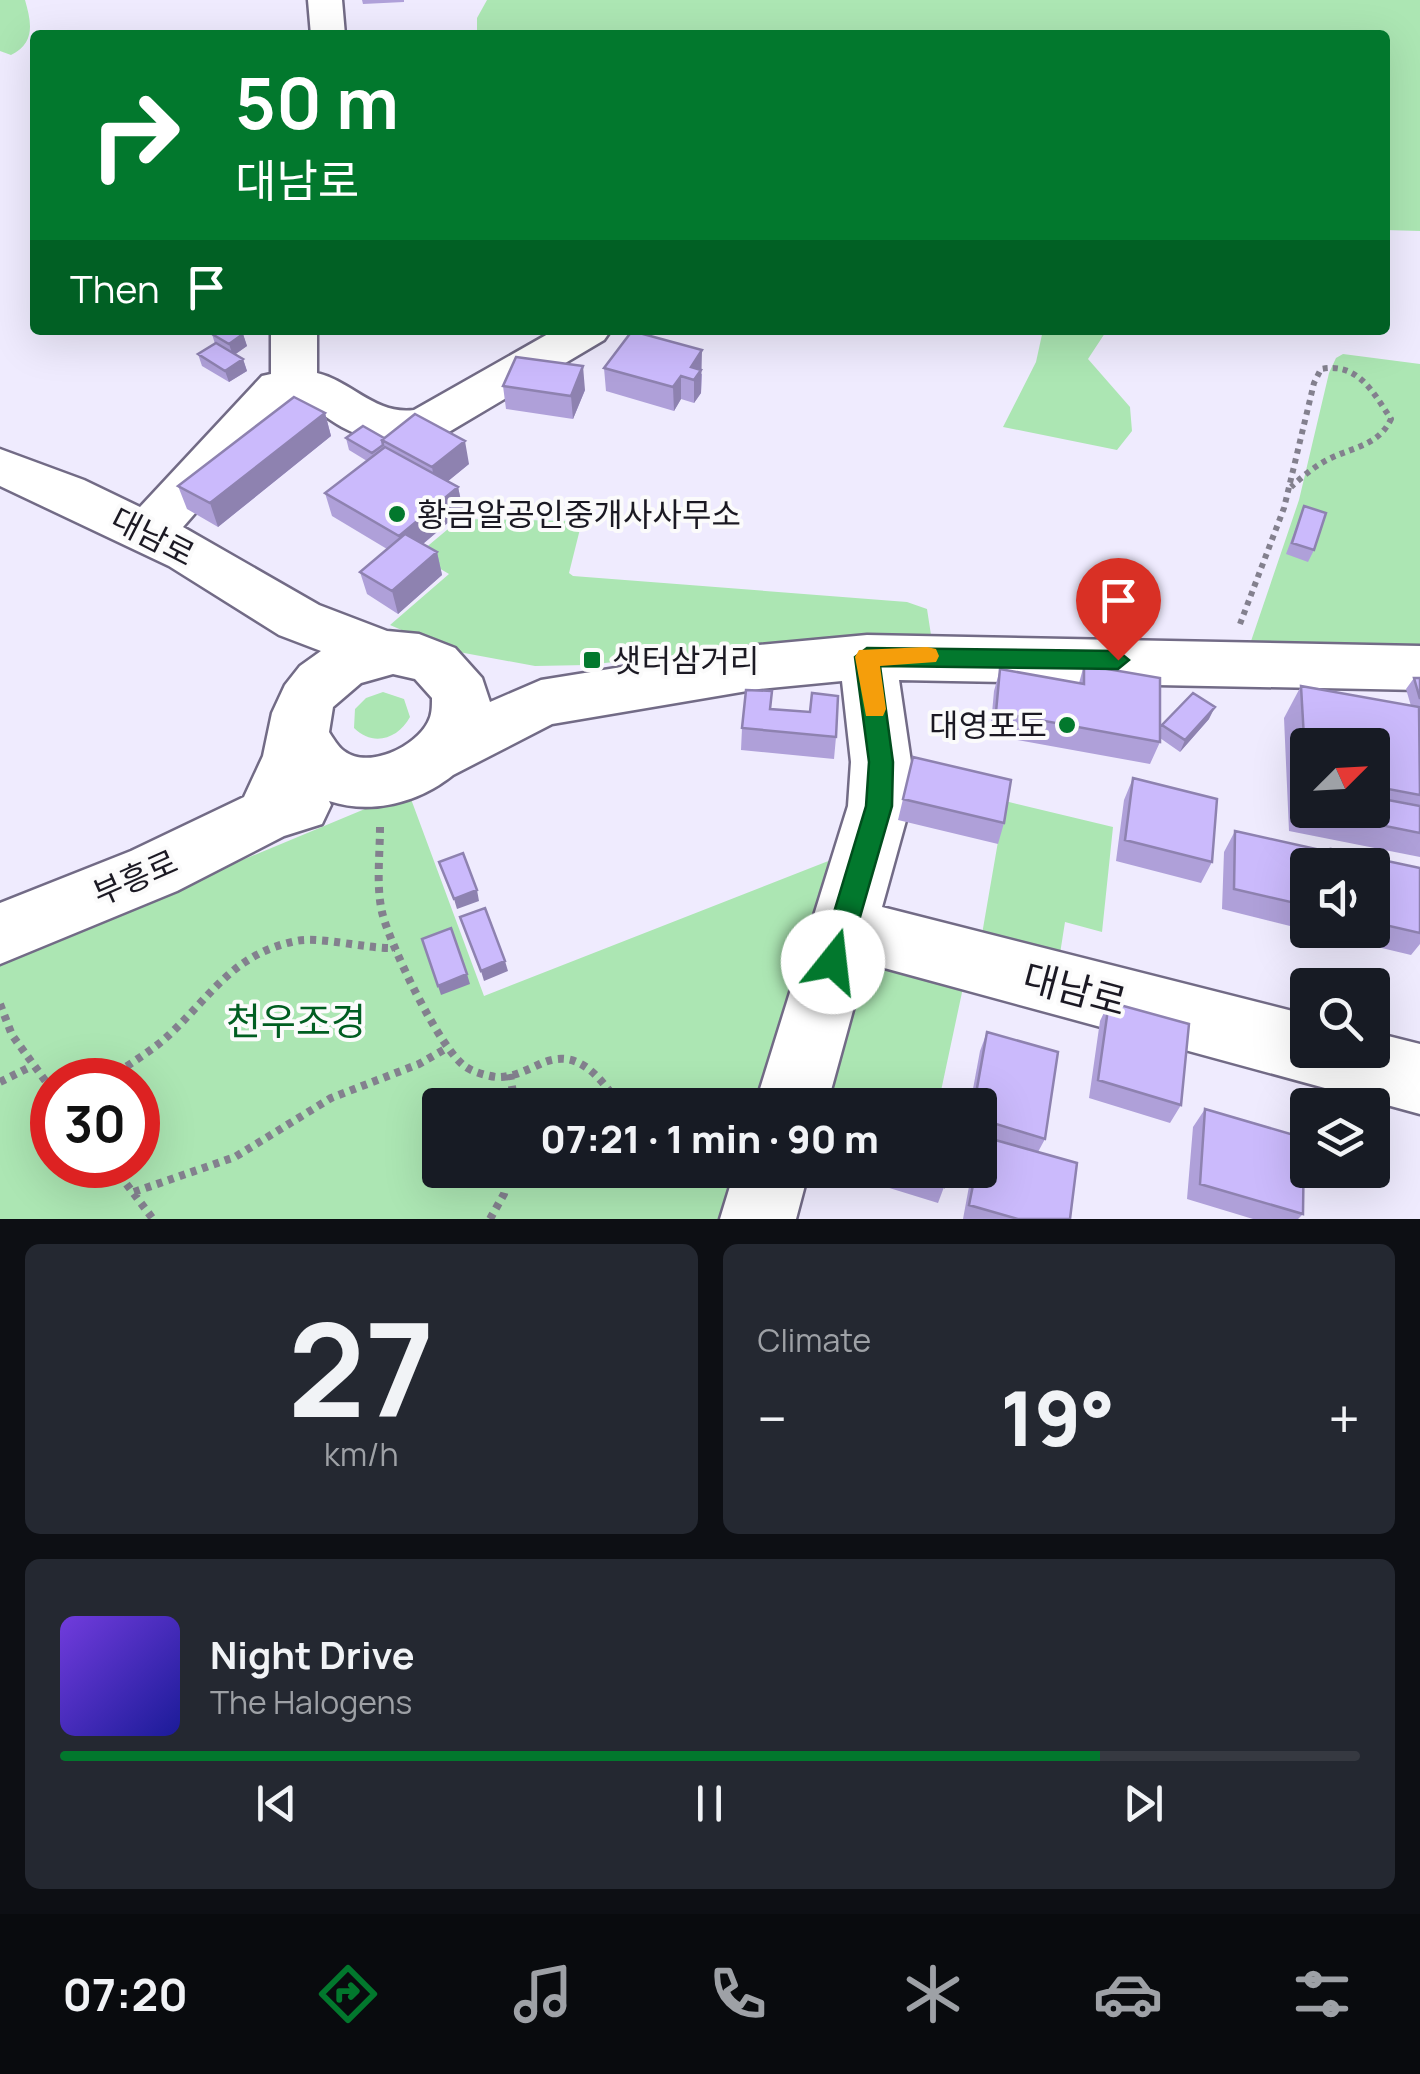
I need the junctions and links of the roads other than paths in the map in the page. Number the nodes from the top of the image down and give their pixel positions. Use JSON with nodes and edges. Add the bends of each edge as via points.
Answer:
{"nodes":[{"id":1,"x":325,"y":0,"type":"edge"},
{"id":2,"x":328,"y":30,"type":"edge"},
{"id":3,"x":294,"y":335,"type":"edge"},
{"id":4,"x":579,"y":335,"type":"edge"},
{"id":5,"x":294,"y":380,"type":"junction"},
{"id":6,"x":0,"y":466,"type":"edge"},
{"id":7,"x":148,"y":532,"type":"junction"},
{"id":8,"x":299,"y":620,"type":"junction"},
{"id":9,"x":385,"y":652,"type":"junction"},
{"id":10,"x":867,"y":657,"type":"junction"},
{"id":11,"x":1287,"y":664,"type":"junction"},
{"id":12,"x":1420,"y":668,"type":"edge"},
{"id":13,"x":444,"y":670,"type":"junction"},
{"id":14,"x":541,"y":703,"type":"junction"},
{"id":15,"x":303,"y":716,"type":"junction"},
{"id":16,"x":1377,"y":719,"type":"edge"},
{"id":17,"x":440,"y":755,"type":"junction"},
{"id":18,"x":380,"y":798,"type":"junction"},
{"id":19,"x":268,"y":815,"type":"junction"},
{"id":20,"x":844,"y":927,"type":"junction"},
{"id":21,"x":0,"y":934,"type":"edge"},
{"id":22,"x":1290,"y":1045,"type":"edge"},
{"id":23,"x":1381,"y":1068,"type":"edge"},
{"id":24,"x":1420,"y":1078,"type":"edge"},
{"id":25,"x":796,"y":1088,"type":"edge"},
{"id":26,"x":767,"y":1188,"type":"edge"},
{"id":27,"x":758,"y":1219,"type":"edge"}],
"edges":[{"from":1,"to":2,"type":"street"},
{"from":3,"to":5,"type":"street"},
{"from":4,"to":5,"type":"street","via":[[409,429],[366,422],[308,382]]},
{"from":5,"to":7,"type":"street","via":[[279,387]]},
{"from":6,"to":7,"type":"street","name":"대남로"},
{"from":7,"to":8,"type":"street","name":"대남로"},
{"from":8,"to":9,"type":"street","name":"대남로"},
{"from":8,"to":15,"type":"street"},
{"from":9,"to":13,"type":"street","via":[[428,659]]},
{"from":9,"to":15,"type":"street","via":[[340,666]]},
{"from":10,"to":11,"type":"street"},
{"from":10,"to":14,"type":"street","via":[[759,667]]},
{"from":10,"to":20,"type":"street","via":[[881,762],[879,806]]},
{"from":11,"to":12,"type":"street"},
{"from":11,"to":16,"type":"street","via":[[1322,692]]},
{"from":13,"to":14,"type":"street"},
{"from":13,"to":17,"type":"street","via":[[456,684],[461,720]]},
{"from":14,"to":17,"type":"street"},
{"from":15,"to":18,"type":"street","via":[[305,752],[334,776]]},
{"from":15,"to":19,"type":"street"},
{"from":17,"to":18,"type":"street"},
{"from":18,"to":19,"type":"street","name":"부흥로"},
{"from":19,"to":21,"type":"street","name":"부흥로"},
{"from":20,"to":22,"type":"street","name":"대남로"},
{"from":20,"to":25,"type":"street"},
{"from":23,"to":24,"type":"street","name":"대남로"},
{"from":26,"to":27,"type":"street"}]}
